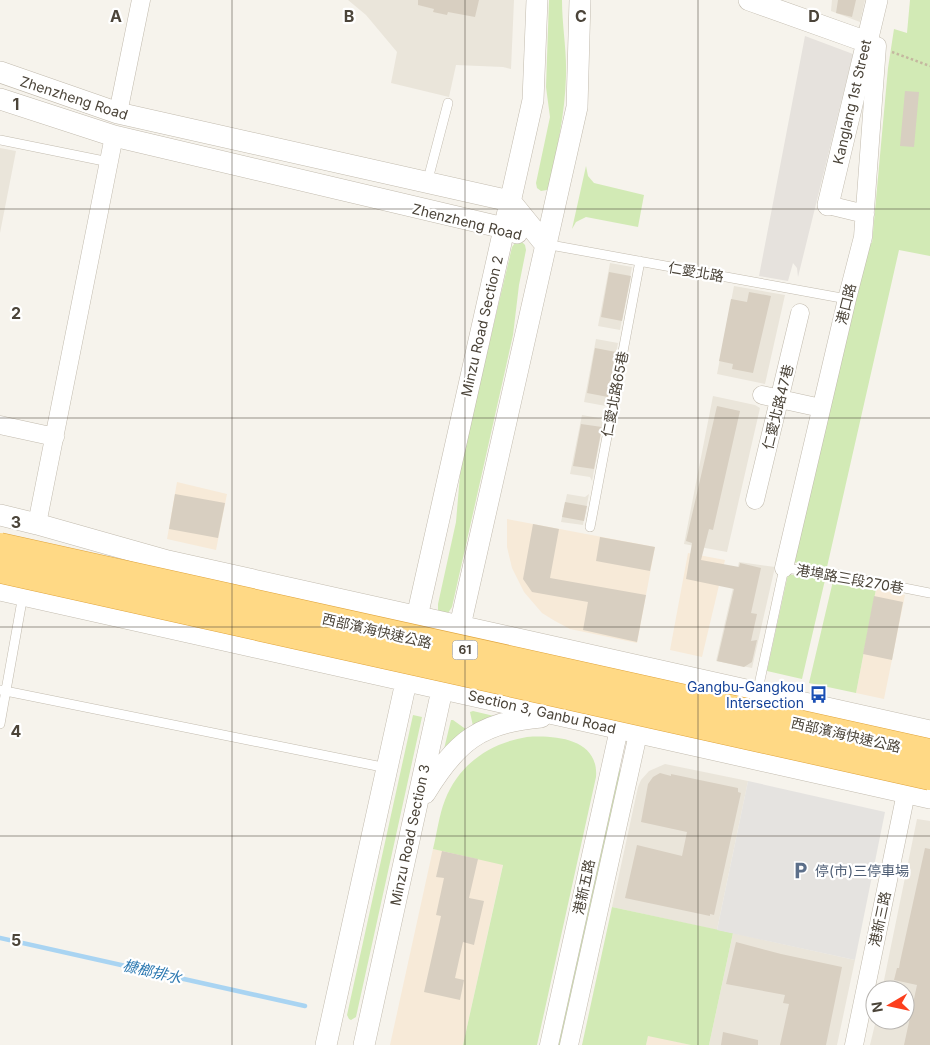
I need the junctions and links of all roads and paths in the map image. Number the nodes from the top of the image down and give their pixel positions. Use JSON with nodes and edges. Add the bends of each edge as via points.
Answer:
{"nodes":[{"id":1,"x":141,"y":0,"type":"edge"},
{"id":2,"x":537,"y":0,"type":"edge"},
{"id":3,"x":580,"y":0,"type":"edge"},
{"id":4,"x":749,"y":0,"type":"edge"},
{"id":5,"x":877,"y":0,"type":"edge"},
{"id":6,"x":872,"y":44,"type":"junction"},
{"id":7,"x":930,"y":66,"type":"edge"},
{"id":8,"x":0,"y":72,"type":"edge"},
{"id":9,"x":0,"y":98,"type":"edge"},
{"id":10,"x":448,"y":103,"type":"dead end"},
{"id":11,"x":118,"y":113,"type":"junction"},
{"id":12,"x":114,"y":136,"type":"junction"},
{"id":13,"x":0,"y":140,"type":"edge"},
{"id":14,"x":108,"y":162,"type":"junction"},
{"id":15,"x":427,"y":183,"type":"junction"},
{"id":16,"x":510,"y":201,"type":"junction"},
{"id":17,"x":828,"y":205,"type":"joint"},
{"id":18,"x":865,"y":214,"type":"junction"},
{"id":19,"x":504,"y":228,"type":"junction"},
{"id":20,"x":545,"y":244,"type":"junction"},
{"id":21,"x":640,"y":261,"type":"junction"},
{"id":22,"x":847,"y":299,"type":"junction"},
{"id":23,"x":800,"y":313,"type":"dead end"},
{"id":24,"x":771,"y":397,"type":"junction"},
{"id":25,"x":821,"y":408,"type":"junction"},
{"id":26,"x":0,"y":426,"type":"edge"},
{"id":27,"x":54,"y":437,"type":"junction"},
{"id":28,"x":755,"y":500,"type":"dead end"},
{"id":29,"x":0,"y":515,"type":"edge"},
{"id":30,"x":36,"y":524,"type":"junction"},
{"id":31,"x":590,"y":527,"type":"dead end"},
{"id":32,"x":0,"y":535,"type":"edge"},
{"id":33,"x":0,"y":547,"type":"edge"},
{"id":34,"x":168,"y":561,"type":"junction"},
{"id":35,"x":784,"y":568,"type":"junction"},
{"id":36,"x":0,"y":569,"type":"edge"},
{"id":37,"x":0,"y":580,"type":"edge"},
{"id":38,"x":0,"y":590,"type":"edge"},
{"id":39,"x":930,"y":593,"type":"edge"},
{"id":40,"x":23,"y":595,"type":"junction"},
{"id":41,"x":417,"y":616,"type":"junction"},
{"id":42,"x":153,"y":626,"type":"junction"},
{"id":43,"x":460,"y":626,"type":"junction"},
{"id":44,"x":406,"y":682,"type":"junction"},
{"id":45,"x":3,"y":690,"type":"edge"},
{"id":46,"x":442,"y":690,"type":"junction"},
{"id":47,"x":757,"y":693,"type":"junction"},
{"id":48,"x":559,"y":716,"type":"junction"},
{"id":49,"x":0,"y":724,"type":"edge"},
{"id":50,"x":628,"y":731,"type":"junction"},
{"id":51,"x":930,"y":731,"type":"edge"},
{"id":52,"x":930,"y":753,"type":"edge"},
{"id":53,"x":743,"y":757,"type":"junction"},
{"id":54,"x":387,"y":768,"type":"junction"},
{"id":55,"x":930,"y":776,"type":"edge"},
{"id":56,"x":906,"y":793,"type":"junction"},
{"id":57,"x":930,"y":798,"type":"edge"},
{"id":58,"x":416,"y":808,"type":"junction"},
{"id":59,"x":326,"y":1045,"type":"edge"},
{"id":60,"x":364,"y":1045,"type":"edge"},
{"id":61,"x":549,"y":1045,"type":"edge"},
{"id":62,"x":569,"y":1045,"type":"edge"},
{"id":63,"x":854,"y":1045,"type":"edge"}],
"edges":[{"from":1,"to":11,"type":"street"},
{"from":2,"to":16,"type":"street","name":"Minzu Road Section 2","via":[[533,100]]},
{"from":3,"to":20,"type":"street","via":[[577,107]]},
{"from":4,"to":6,"type":"street"},
{"from":5,"to":6,"type":"street","name":"Kanglang 1st Street"},
{"from":6,"to":7,"type":"path"},
{"from":6,"to":17,"type":"street","name":"Kanglang 1st Street"},
{"from":6,"to":18,"type":"street","name":"港口路"},
{"from":8,"to":11,"type":"street","name":"Zhenzheng Road"},
{"from":9,"to":12,"type":"street","name":"Zhenzheng Road"},
{"from":10,"to":15,"type":"lane"},
{"from":11,"to":15,"type":"street","name":"Zhenzheng Road"},
{"from":12,"to":14,"type":"street"},
{"from":12,"to":19,"type":"street","name":"Zhenzheng Road"},
{"from":13,"to":14,"type":"lane"},
{"from":14,"to":27,"type":"street"},
{"from":15,"to":16,"type":"street","name":"Zhenzheng Road"},
{"from":16,"to":19,"type":"street","name":"Minzu Road Section 2"},
{"from":16,"to":20,"type":"street","name":"Zhenzheng Road"},
{"from":17,"to":18,"type":"street"},
{"from":18,"to":22,"type":"street","name":"港口路","via":[[863,237]]},
{"from":19,"to":20,"type":"street","name":"Zhenzheng Road"},
{"from":19,"to":41,"type":"street","name":"Minzu Road Section 2"},
{"from":20,"to":21,"type":"lane","name":"仁愛北路"},
{"from":20,"to":43,"type":"street"},
{"from":21,"to":22,"type":"lane","name":"仁愛北路"},
{"from":21,"to":31,"type":"lane","name":"仁愛北路65巷"},
{"from":22,"to":25,"type":"street","name":"港口路"},
{"from":23,"to":24,"type":"street","name":"仁愛北路47巷"},
{"from":24,"to":25,"type":"street"},
{"from":24,"to":28,"type":"street","name":"仁愛北路47巷"},
{"from":25,"to":35,"type":"street","name":"港口路"},
{"from":26,"to":27,"type":"street"},
{"from":27,"to":30,"type":"street"},
{"from":29,"to":30,"type":"street"},
{"from":30,"to":34,"type":"street"},
{"from":32,"to":34,"type":"street"},
{"from":33,"to":52,"type":"highway","name":"西部濱海快速公路","number":"61","bridge":true},
{"from":34,"to":41,"type":"street"},
{"from":35,"to":39,"type":"lane","name":"港埠路三段270巷","via":[[834,574]]},
{"from":35,"to":47,"type":"lane","name":"港埠路三段270巷"},
{"from":36,"to":55,"type":"highway","name":"西部濱海快速公路","number":"61","bridge":true},
{"from":37,"to":42,"type":"street","name":"Section 3, Ganbu Road"},
{"from":38,"to":40,"type":"street","name":"Section 3, Ganbu Road"},
{"from":40,"to":42,"type":"street","name":"Section 3, Ganbu Road"},
{"from":40,"to":45,"type":"lane"},
{"from":41,"to":43,"type":"street"},
{"from":41,"to":44,"type":"street","name":"Minzu Road Section 2"},
{"from":42,"to":44,"type":"street","name":"Section 3, Ganbu Road"},
{"from":43,"to":46,"type":"street","name":"Minzu Road Section 3"},
{"from":43,"to":47,"type":"street"},
{"from":44,"to":46,"type":"street","name":"Section 3, Ganbu Road"},
{"from":44,"to":54,"type":"street"},
{"from":45,"to":49,"type":"lane"},
{"from":45,"to":54,"type":"lane"},
{"from":46,"to":48,"type":"street","name":"Section 3, Ganbu Road"},
{"from":46,"to":58,"type":"street","name":"Minzu Road Section 3"},
{"from":47,"to":51,"type":"street"},
{"from":47,"to":53,"type":"lane","name":"港埠路三段270巷"},
{"from":48,"to":50,"type":"street","name":"Section 3, Ganbu Road"},
{"from":48,"to":58,"type":"street","via":[[510,721],[471,738],[442,766]]},
{"from":50,"to":53,"type":"street","name":"Section 3, Ganbu Road"},
{"from":50,"to":61,"type":"street","name":"港新五路"},
{"from":50,"to":62,"type":"street","name":"港新五路"},
{"from":53,"to":56,"type":"street","name":"Section 3, Ganbu Road"},
{"from":54,"to":59,"type":"street"},
{"from":56,"to":57,"type":"street","name":"Section 3, Ganbu Road"},
{"from":56,"to":63,"type":"street","name":"港新三路"},
{"from":58,"to":60,"type":"street","name":"Minzu Road Section 3"}]}
